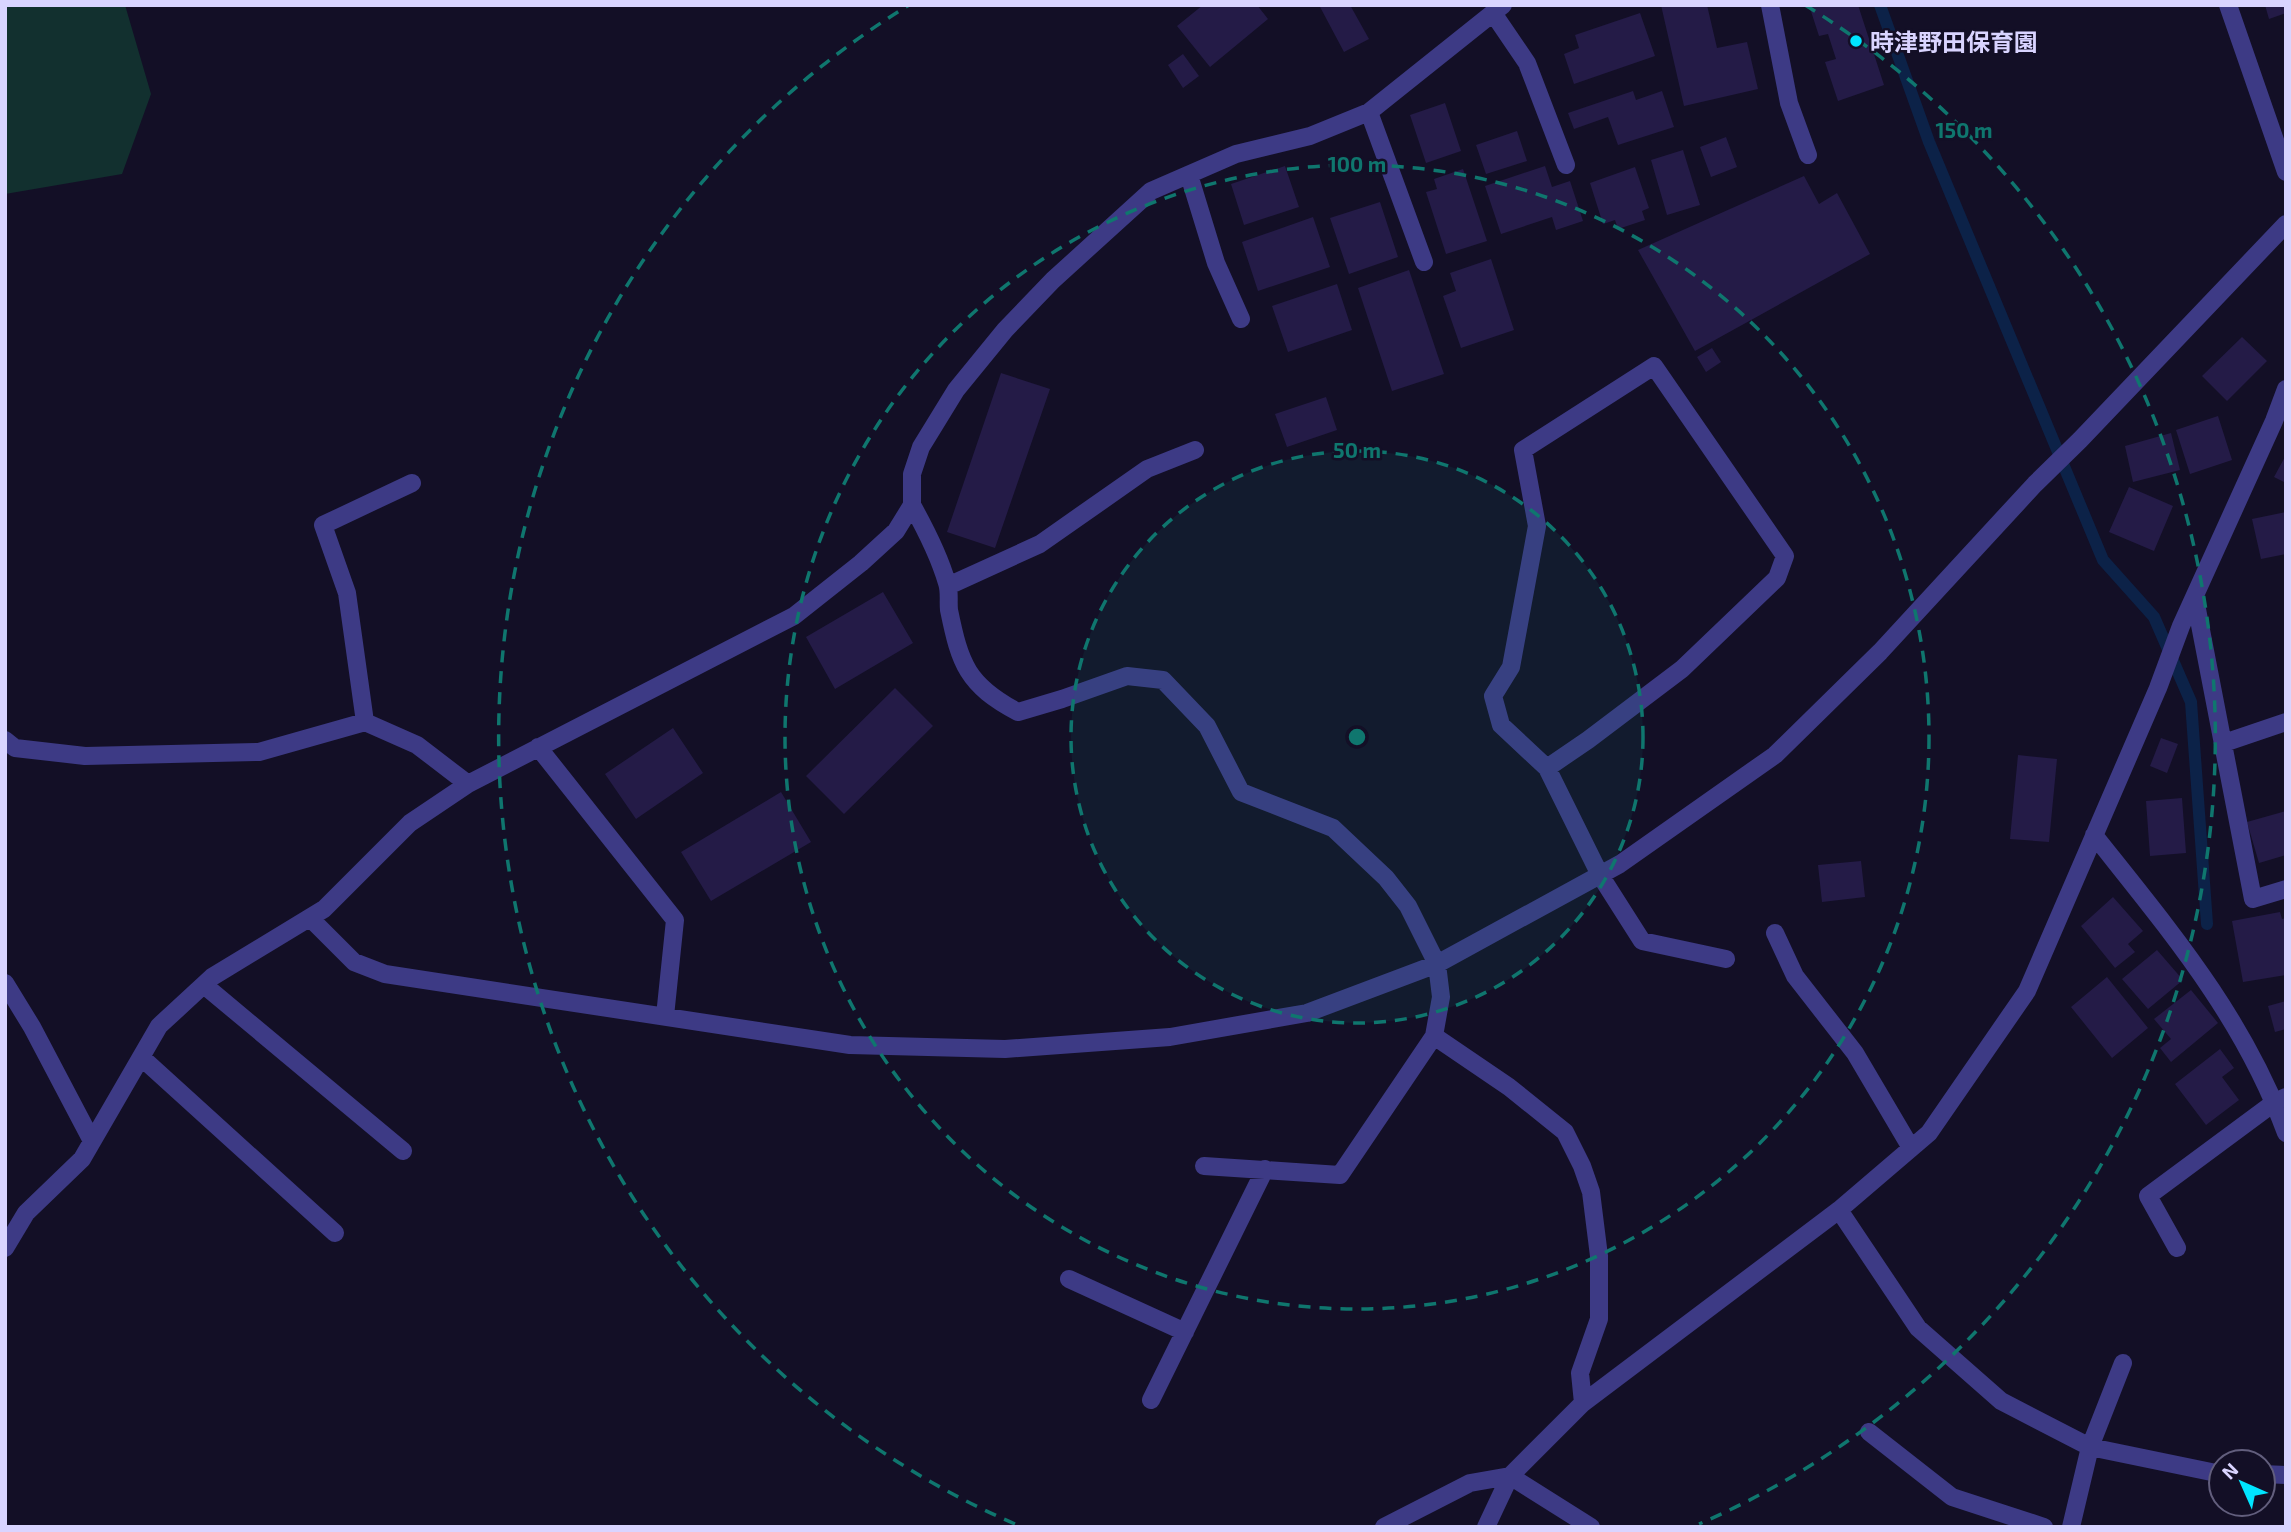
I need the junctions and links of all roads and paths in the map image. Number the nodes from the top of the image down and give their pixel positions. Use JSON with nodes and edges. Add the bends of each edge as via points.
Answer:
{"nodes":[{"id":1,"x":1770,"y":5,"type":"edge"},
{"id":2,"x":2228,"y":5,"type":"edge"},
{"id":3,"x":1498,"y":9,"type":"edge"},
{"id":4,"x":1369,"y":112,"type":"junction"},
{"id":5,"x":1808,"y":155,"type":"dead end"},
{"id":6,"x":1566,"y":165,"type":"dead end"},
{"id":7,"x":2286,"y":172,"type":"edge"},
{"id":8,"x":1189,"y":175,"type":"junction"},
{"id":9,"x":2286,"y":224,"type":"edge"},
{"id":10,"x":1424,"y":261,"type":"dead end"},
{"id":11,"x":1241,"y":319,"type":"dead end"},
{"id":12,"x":2286,"y":389,"type":"edge"},
{"id":13,"x":1195,"y":450,"type":"dead end"},
{"id":14,"x":412,"y":483,"type":"dead end"},
{"id":15,"x":912,"y":505,"type":"junction"},
{"id":16,"x":948,"y":586,"type":"junction"},
{"id":17,"x":2195,"y":599,"type":"junction"},
{"id":18,"x":365,"y":722,"type":"junction"},
{"id":19,"x":2286,"y":722,"type":"edge"},
{"id":20,"x":5,"y":740,"type":"edge"},
{"id":21,"x":2224,"y":743,"type":"junction"},
{"id":22,"x":538,"y":747,"type":"junction"},
{"id":23,"x":1547,"y":768,"type":"junction"},
{"id":24,"x":468,"y":784,"type":"junction"},
{"id":25,"x":2094,"y":835,"type":"junction"},
{"id":26,"x":1600,"y":875,"type":"junction"},
{"id":27,"x":2286,"y":889,"type":"edge"},
{"id":28,"x":310,"y":918,"type":"junction"},
{"id":29,"x":1775,"y":933,"type":"dead end"},
{"id":30,"x":1726,"y":959,"type":"dead end"},
{"id":31,"x":1437,"y":964,"type":"junction"},
{"id":32,"x":5,"y":983,"type":"edge"},
{"id":33,"x":204,"y":985,"type":"junction"},
{"id":34,"x":665,"y":1016,"type":"junction"},
{"id":35,"x":1434,"y":1036,"type":"junction"},
{"id":36,"x":141,"y":1057,"type":"junction"},
{"id":37,"x":2280,"y":1099,"type":"edge"},
{"id":38,"x":2286,"y":1133,"type":"edge"},
{"id":39,"x":92,"y":1141,"type":"junction"},
{"id":40,"x":1911,"y":1148,"type":"junction"},
{"id":41,"x":403,"y":1151,"type":"dead end"},
{"id":42,"x":1204,"y":1166,"type":"dead end"},
{"id":43,"x":1265,"y":1169,"type":"junction"},
{"id":44,"x":1839,"y":1210,"type":"junction"},
{"id":45,"x":335,"y":1233,"type":"dead end"},
{"id":46,"x":5,"y":1248,"type":"edge"},
{"id":47,"x":2177,"y":1248,"type":"dead end"},
{"id":48,"x":1069,"y":1279,"type":"dead end"},
{"id":49,"x":1185,"y":1332,"type":"junction"},
{"id":50,"x":2123,"y":1363,"type":"dead end"},
{"id":51,"x":1151,"y":1400,"type":"dead end"},
{"id":52,"x":1583,"y":1403,"type":"junction"},
{"id":53,"x":1869,"y":1432,"type":"dead end"},
{"id":54,"x":2090,"y":1447,"type":"junction"},
{"id":55,"x":2207,"y":1471,"type":"edge"},
{"id":56,"x":1510,"y":1476,"type":"junction"},
{"id":57,"x":1384,"y":1527,"type":"edge"},
{"id":58,"x":1486,"y":1527,"type":"edge"},
{"id":59,"x":1591,"y":1527,"type":"edge"},
{"id":60,"x":2044,"y":1527,"type":"edge"},
{"id":61,"x":2071,"y":1527,"type":"edge"}],
"edges":[{"from":1,"to":5,"type":"street","via":[[1789,103]]},
{"from":2,"to":7,"type":"street"},
{"from":3,"to":4,"type":"street"},
{"from":3,"to":6,"type":"street","via":[[1527,63]]},
{"from":4,"to":8,"type":"street","via":[[1310,136],[1236,154]]},
{"from":4,"to":10,"type":"street"},
{"from":8,"to":11,"type":"street","via":[[1216,263]]},
{"from":8,"to":15,"type":"street","via":[[1151,191],[1005,330],[956,390],[921,447],[912,474]]},
{"from":9,"to":26,"type":"street","via":[[1880,652],[1776,755]]},
{"from":12,"to":17,"type":"street"},
{"from":13,"to":16,"type":"street","via":[[1147,469],[1040,544]]},
{"from":14,"to":18,"type":"street","via":[[323,525],[347,593]]},
{"from":15,"to":16,"type":"street","via":[[931,538]]},
{"from":15,"to":22,"type":"street","via":[[896,531],[794,616]]},
{"from":16,"to":31,"type":"street","via":[[957,650],[968,672],[991,698],[1018,712],[1127,676],[1163,680],[1206,726],[1241,792],[1333,828],[1386,878],[1408,906]]},
{"from":17,"to":21,"type":"street"},
{"from":17,"to":25,"type":"street"},
{"from":18,"to":20,"type":"street","via":[[259,752],[85,756],[15,748]]},
{"from":18,"to":24,"type":"street","via":[[417,745]]},
{"from":19,"to":21,"type":"street"},
{"from":21,"to":27,"type":"street","via":[[2253,899]]},
{"from":22,"to":24,"type":"street"},
{"from":22,"to":34,"type":"street","via":[[675,920]]},
{"from":23,"to":23,"type":"street","via":[[1501,725],[1493,696],[1511,667],[1537,526],[1523,450],[1654,366],[1785,556],[1777,578],[1682,669]]},
{"from":23,"to":26,"type":"street"},
{"from":24,"to":28,"type":"street","via":[[410,823]]},
{"from":25,"to":37,"type":"street","via":[[2196,965]]},
{"from":25,"to":40,"type":"street","via":[[2026,991],[1928,1133]]},
{"from":26,"to":30,"type":"street","via":[[1642,941]]},
{"from":26,"to":31,"type":"street"},
{"from":28,"to":33,"type":"street"},
{"from":28,"to":34,"type":"street","via":[[354,962],[385,974]]},
{"from":29,"to":40,"type":"street","via":[[1795,976],[1855,1053]]},
{"from":31,"to":34,"type":"street","via":[[1307,1013],[1170,1037],[1005,1049],[849,1045]]},
{"from":31,"to":35,"type":"street","via":[[1441,997]]},
{"from":32,"to":39,"type":"street"},
{"from":33,"to":36,"type":"street","via":[[159,1026]]},
{"from":33,"to":41,"type":"street"},
{"from":35,"to":43,"type":"street","via":[[1340,1175]]},
{"from":35,"to":52,"type":"street","via":[[1566,1132],[1582,1166],[1591,1192],[1600,1256],[1599,1319],[1580,1373]]},
{"from":36,"to":39,"type":"street"},
{"from":36,"to":45,"type":"street"},
{"from":37,"to":38,"type":"street"},
{"from":37,"to":47,"type":"street","via":[[2148,1196]]},
{"from":39,"to":46,"type":"street","via":[[82,1159],[26,1213]]},
{"from":40,"to":44,"type":"street"},
{"from":42,"to":43,"type":"street"},
{"from":43,"to":49,"type":"street"},
{"from":44,"to":52,"type":"street"},
{"from":44,"to":54,"type":"street","via":[[1918,1328],[2001,1401]]},
{"from":48,"to":49,"type":"street"},
{"from":49,"to":51,"type":"street"},
{"from":50,"to":54,"type":"street"},
{"from":52,"to":56,"type":"street"},
{"from":53,"to":60,"type":"street","via":[[1952,1497]]},
{"from":54,"to":55,"type":"street"},
{"from":54,"to":61,"type":"street"},
{"from":56,"to":57,"type":"street","via":[[1470,1483]]},
{"from":56,"to":58,"type":"street"},
{"from":56,"to":59,"type":"street"}]}
